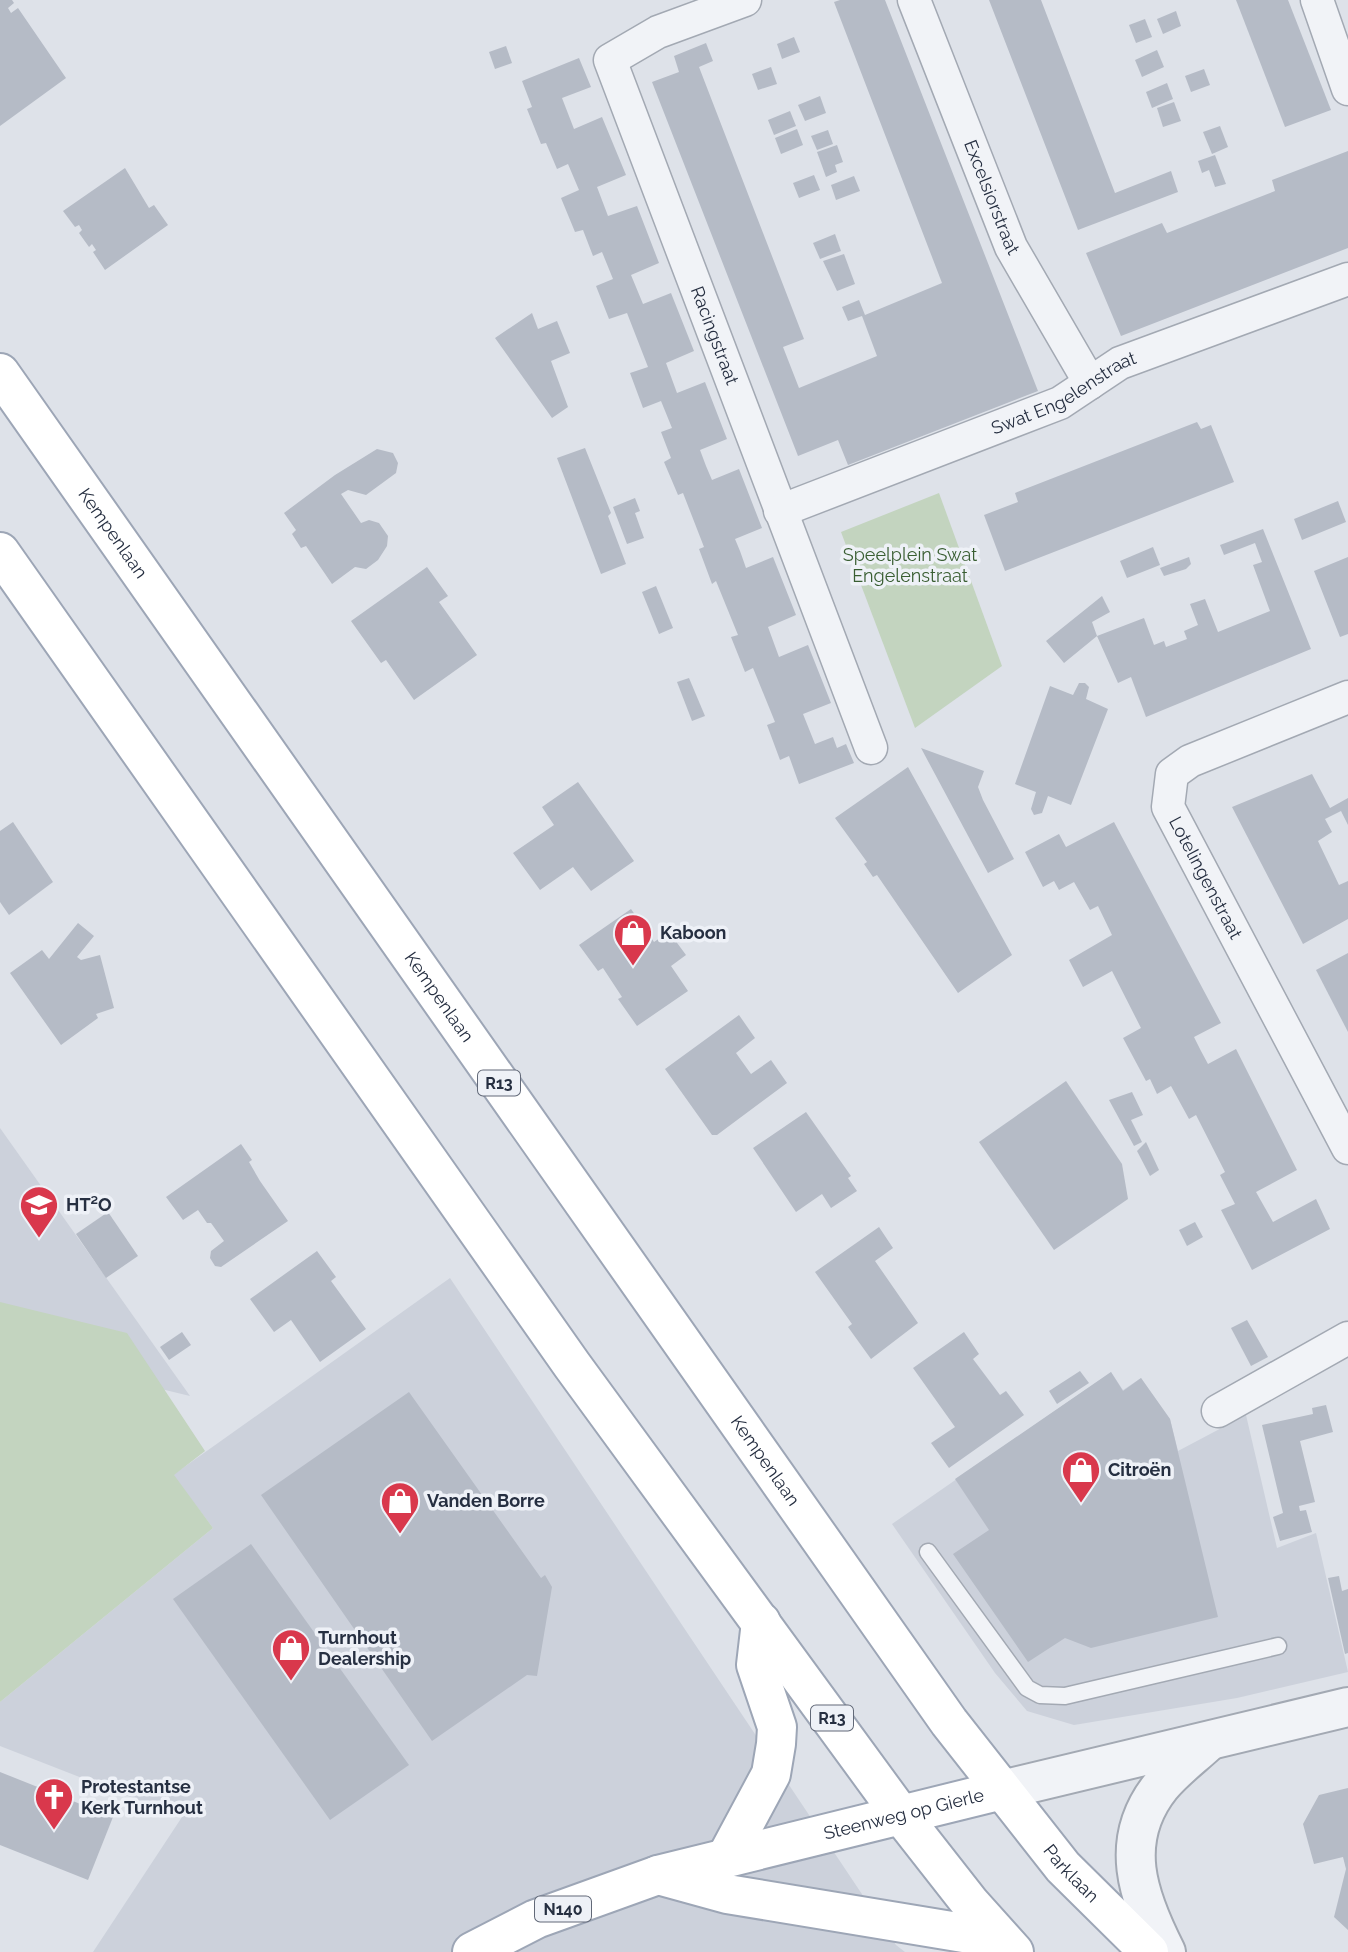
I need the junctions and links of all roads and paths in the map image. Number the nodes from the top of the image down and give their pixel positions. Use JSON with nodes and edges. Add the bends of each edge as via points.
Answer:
{"nodes":[{"id":1,"x":745,"y":0,"type":"edge"},
{"id":2,"x":914,"y":0,"type":"edge"},
{"id":3,"x":1317,"y":0,"type":"edge"},
{"id":4,"x":1348,"y":89,"type":"edge"},
{"id":5,"x":1348,"y":279,"type":"edge"},
{"id":6,"x":0,"y":373,"type":"edge"},
{"id":7,"x":1090,"y":383,"type":"junction"},
{"id":8,"x":780,"y":511,"type":"junction"},
{"id":9,"x":0,"y":552,"type":"edge"},
{"id":10,"x":1348,"y":697,"type":"edge"},
{"id":11,"x":871,"y":748,"type":"dead end"},
{"id":12,"x":1348,"y":1148,"type":"edge"},
{"id":13,"x":1348,"y":1338,"type":"edge"},
{"id":14,"x":1218,"y":1411,"type":"dead end"},
{"id":15,"x":928,"y":1552,"type":"dead end"},
{"id":16,"x":761,"y":1622,"type":"junction"},
{"id":17,"x":1278,"y":1646,"type":"dead end"},
{"id":18,"x":1348,"y":1707,"type":"edge"},
{"id":19,"x":1209,"y":1741,"type":"junction"},
{"id":20,"x":1002,"y":1790,"type":"junction"},
{"id":21,"x":901,"y":1815,"type":"junction"},
{"id":22,"x":727,"y":1856,"type":"junction"},
{"id":23,"x":658,"y":1875,"type":"junction"},
{"id":24,"x":1007,"y":1945,"type":"edge"},
{"id":25,"x":472,"y":1952,"type":"edge"},
{"id":26,"x":1149,"y":1952,"type":"edge"},
{"id":27,"x":1166,"y":1952,"type":"edge"}],
"edges":[{"from":1,"to":8,"type":"street","name":"Racingstraat","via":[[658,32],[610,61]]},
{"from":2,"to":7,"type":"street","name":"Excelsiorstraat","via":[[1011,247]]},
{"from":3,"to":4,"type":"street"},
{"from":5,"to":7,"type":"street","name":"Swat Engelenstraat","via":[[1120,363]]},
{"from":6,"to":20,"type":"main road","name":"Kempenlaan","number":"R13","via":[[949,1722]]},
{"from":7,"to":8,"type":"street","name":"Swat Engelenstraat","via":[[1060,403]]},
{"from":8,"to":11,"type":"street","name":"Racingstraat"},
{"from":9,"to":16,"type":"main road","number":"R13","via":[[572,1365]]},
{"from":10,"to":12,"type":"street","name":"Lotelingenstraat","via":[[1190,761],[1172,774],[1168,807]]},
{"from":13,"to":14,"type":"street"},
{"from":15,"to":17,"type":"lane","via":[[1027,1688],[1040,1695],[1065,1696]]},
{"from":16,"to":21,"type":"main road","number":"R13"},
{"from":16,"to":22,"type":"main road","via":[[756,1665],[777,1727],[776,1744],[771,1774]]},
{"from":18,"to":19,"type":"street","name":"Steenweg op Gierle"},
{"from":19,"to":20,"type":"street","name":"Steenweg op Gierle"},
{"from":19,"to":27,"type":"street","via":[[1163,1783],[1139,1829],[1135,1871],[1144,1908]]},
{"from":20,"to":21,"type":"main road","name":"Steenweg op Gierle","number":"N140"},
{"from":20,"to":26,"type":"main road","name":"Parklaan","number":"R13","via":[[1063,1867]]},
{"from":21,"to":22,"type":"main road","name":"Steenweg op Gierle","number":"N140"},
{"from":21,"to":24,"type":"main road","number":"R13"},
{"from":22,"to":23,"type":"main road","name":"Steenweg op Gierle","number":"N140"},
{"from":23,"to":24,"type":"main road","via":[[727,1894]]},
{"from":23,"to":25,"type":"main road","name":"Steenweg op Gierle","number":"N140","via":[[536,1919]]}]}
